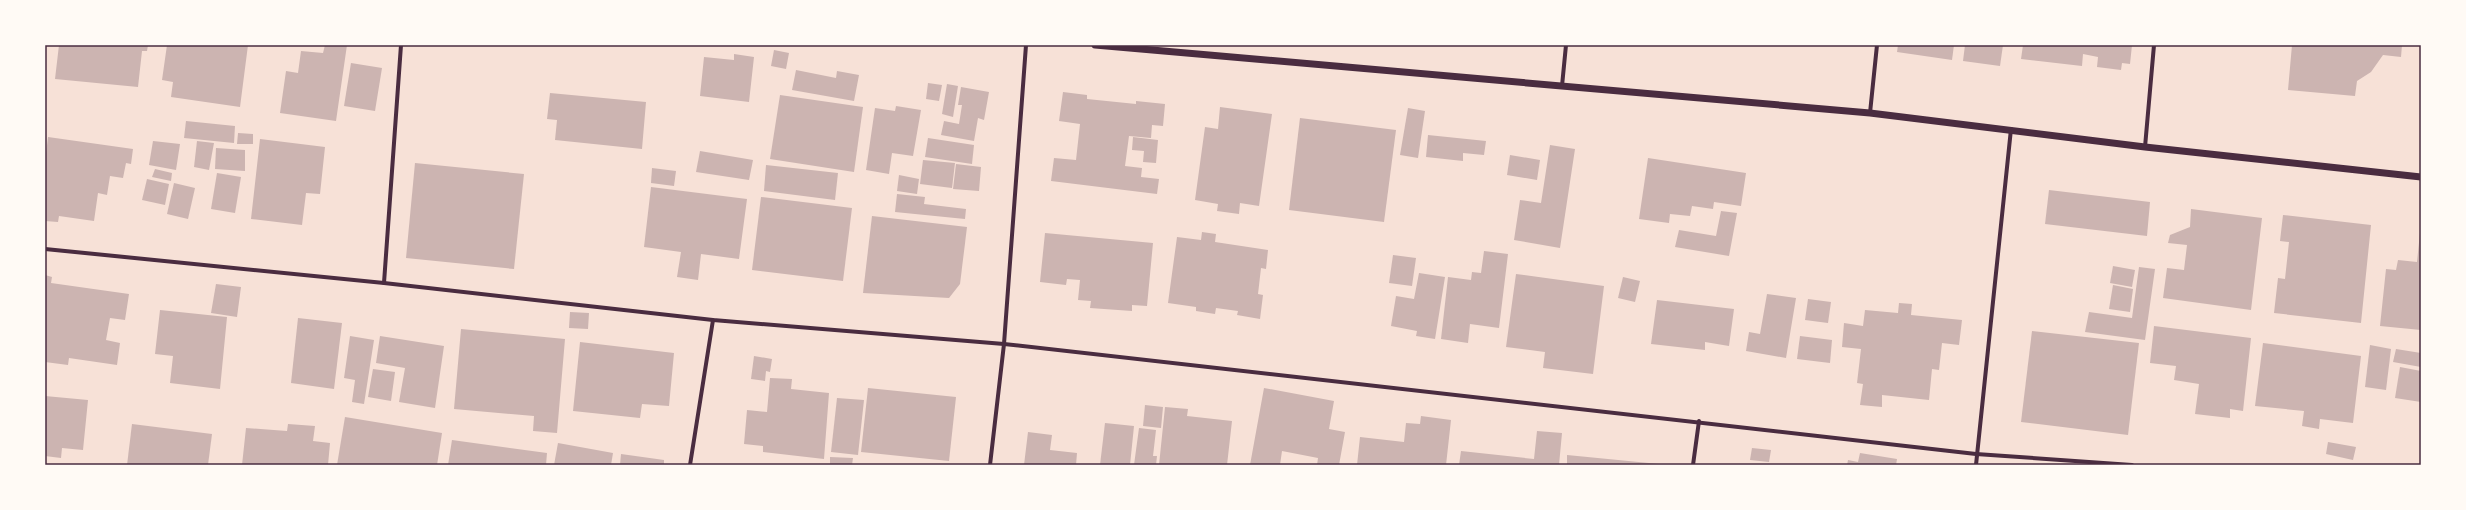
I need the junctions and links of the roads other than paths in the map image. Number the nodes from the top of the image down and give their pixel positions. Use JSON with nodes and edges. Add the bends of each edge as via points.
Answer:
{"nodes":[{"id":1,"x":401,"y":45,"type":"edge"},
{"id":2,"x":1026,"y":45,"type":"edge"},
{"id":3,"x":1095,"y":45,"type":"edge"},
{"id":4,"x":1566,"y":45,"type":"edge"},
{"id":5,"x":1877,"y":45,"type":"edge"},
{"id":6,"x":2154,"y":45,"type":"edge"},
{"id":7,"x":1562,"y":86,"type":"junction"},
{"id":8,"x":1870,"y":113,"type":"junction"},
{"id":9,"x":2011,"y":129,"type":"junction"},
{"id":10,"x":2145,"y":147,"type":"junction"},
{"id":11,"x":2421,"y":177,"type":"edge"},
{"id":12,"x":45,"y":249,"type":"edge"},
{"id":13,"x":384,"y":283,"type":"junction"},
{"id":14,"x":713,"y":320,"type":"junction"},
{"id":15,"x":1004,"y":344,"type":"junction"},
{"id":16,"x":1699,"y":421,"type":"junction"},
{"id":17,"x":1976,"y":454,"type":"junction"},
{"id":18,"x":690,"y":465,"type":"edge"},
{"id":19,"x":990,"y":465,"type":"edge"},
{"id":20,"x":1694,"y":465,"type":"edge"},
{"id":21,"x":1976,"y":465,"type":"edge"},
{"id":22,"x":2132,"y":465,"type":"edge"}],
"edges":[{"from":1,"to":13,"type":"street"},
{"from":2,"to":15,"type":"street"},
{"from":3,"to":7,"type":"street"},
{"from":4,"to":7,"type":"street"},
{"from":5,"to":8,"type":"street"},
{"from":6,"to":10,"type":"street"},
{"from":7,"to":8,"type":"street"},
{"from":8,"to":9,"type":"street"},
{"from":9,"to":10,"type":"street"},
{"from":9,"to":17,"type":"street"},
{"from":10,"to":11,"type":"street"},
{"from":12,"to":13,"type":"street"},
{"from":13,"to":14,"type":"street"},
{"from":14,"to":15,"type":"street"},
{"from":14,"to":18,"type":"street"},
{"from":15,"to":16,"type":"street"},
{"from":15,"to":19,"type":"street"},
{"from":16,"to":17,"type":"street"},
{"from":16,"to":20,"type":"street"},
{"from":17,"to":21,"type":"street"},
{"from":17,"to":22,"type":"street"}]}
